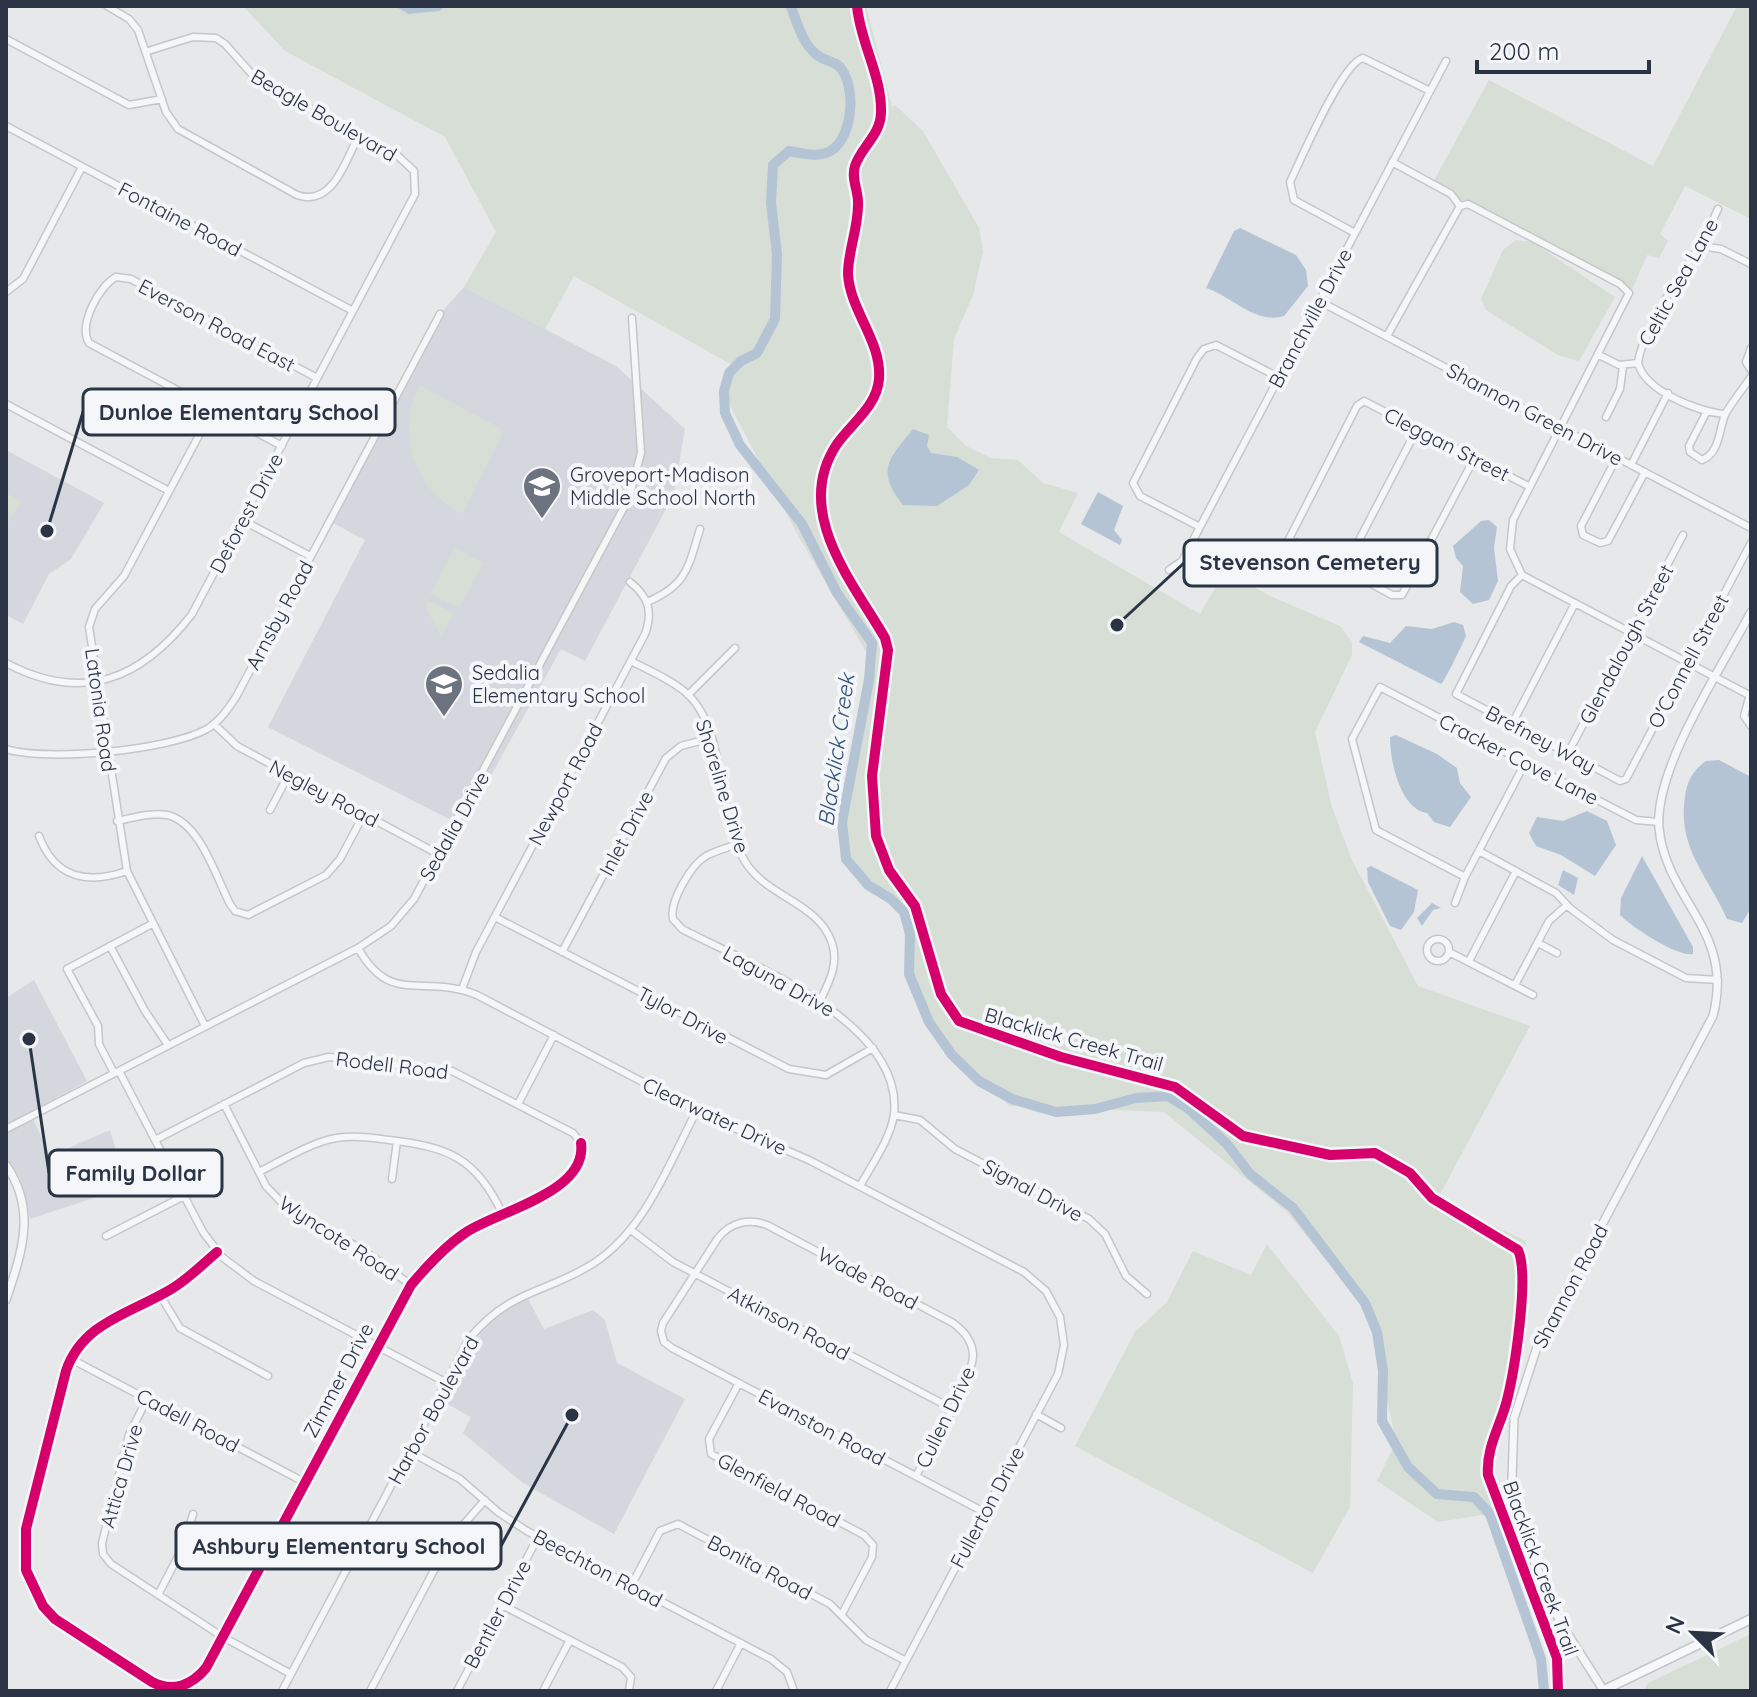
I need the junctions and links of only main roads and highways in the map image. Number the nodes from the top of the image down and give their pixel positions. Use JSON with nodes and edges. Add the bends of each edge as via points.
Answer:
{"nodes":[{"id":1,"x":1751,"y":1619,"type":"edge"},
{"id":2,"x":1603,"y":1691,"type":"edge"}],
"edges":[{"from":1,"to":2,"type":"main road"}]}
